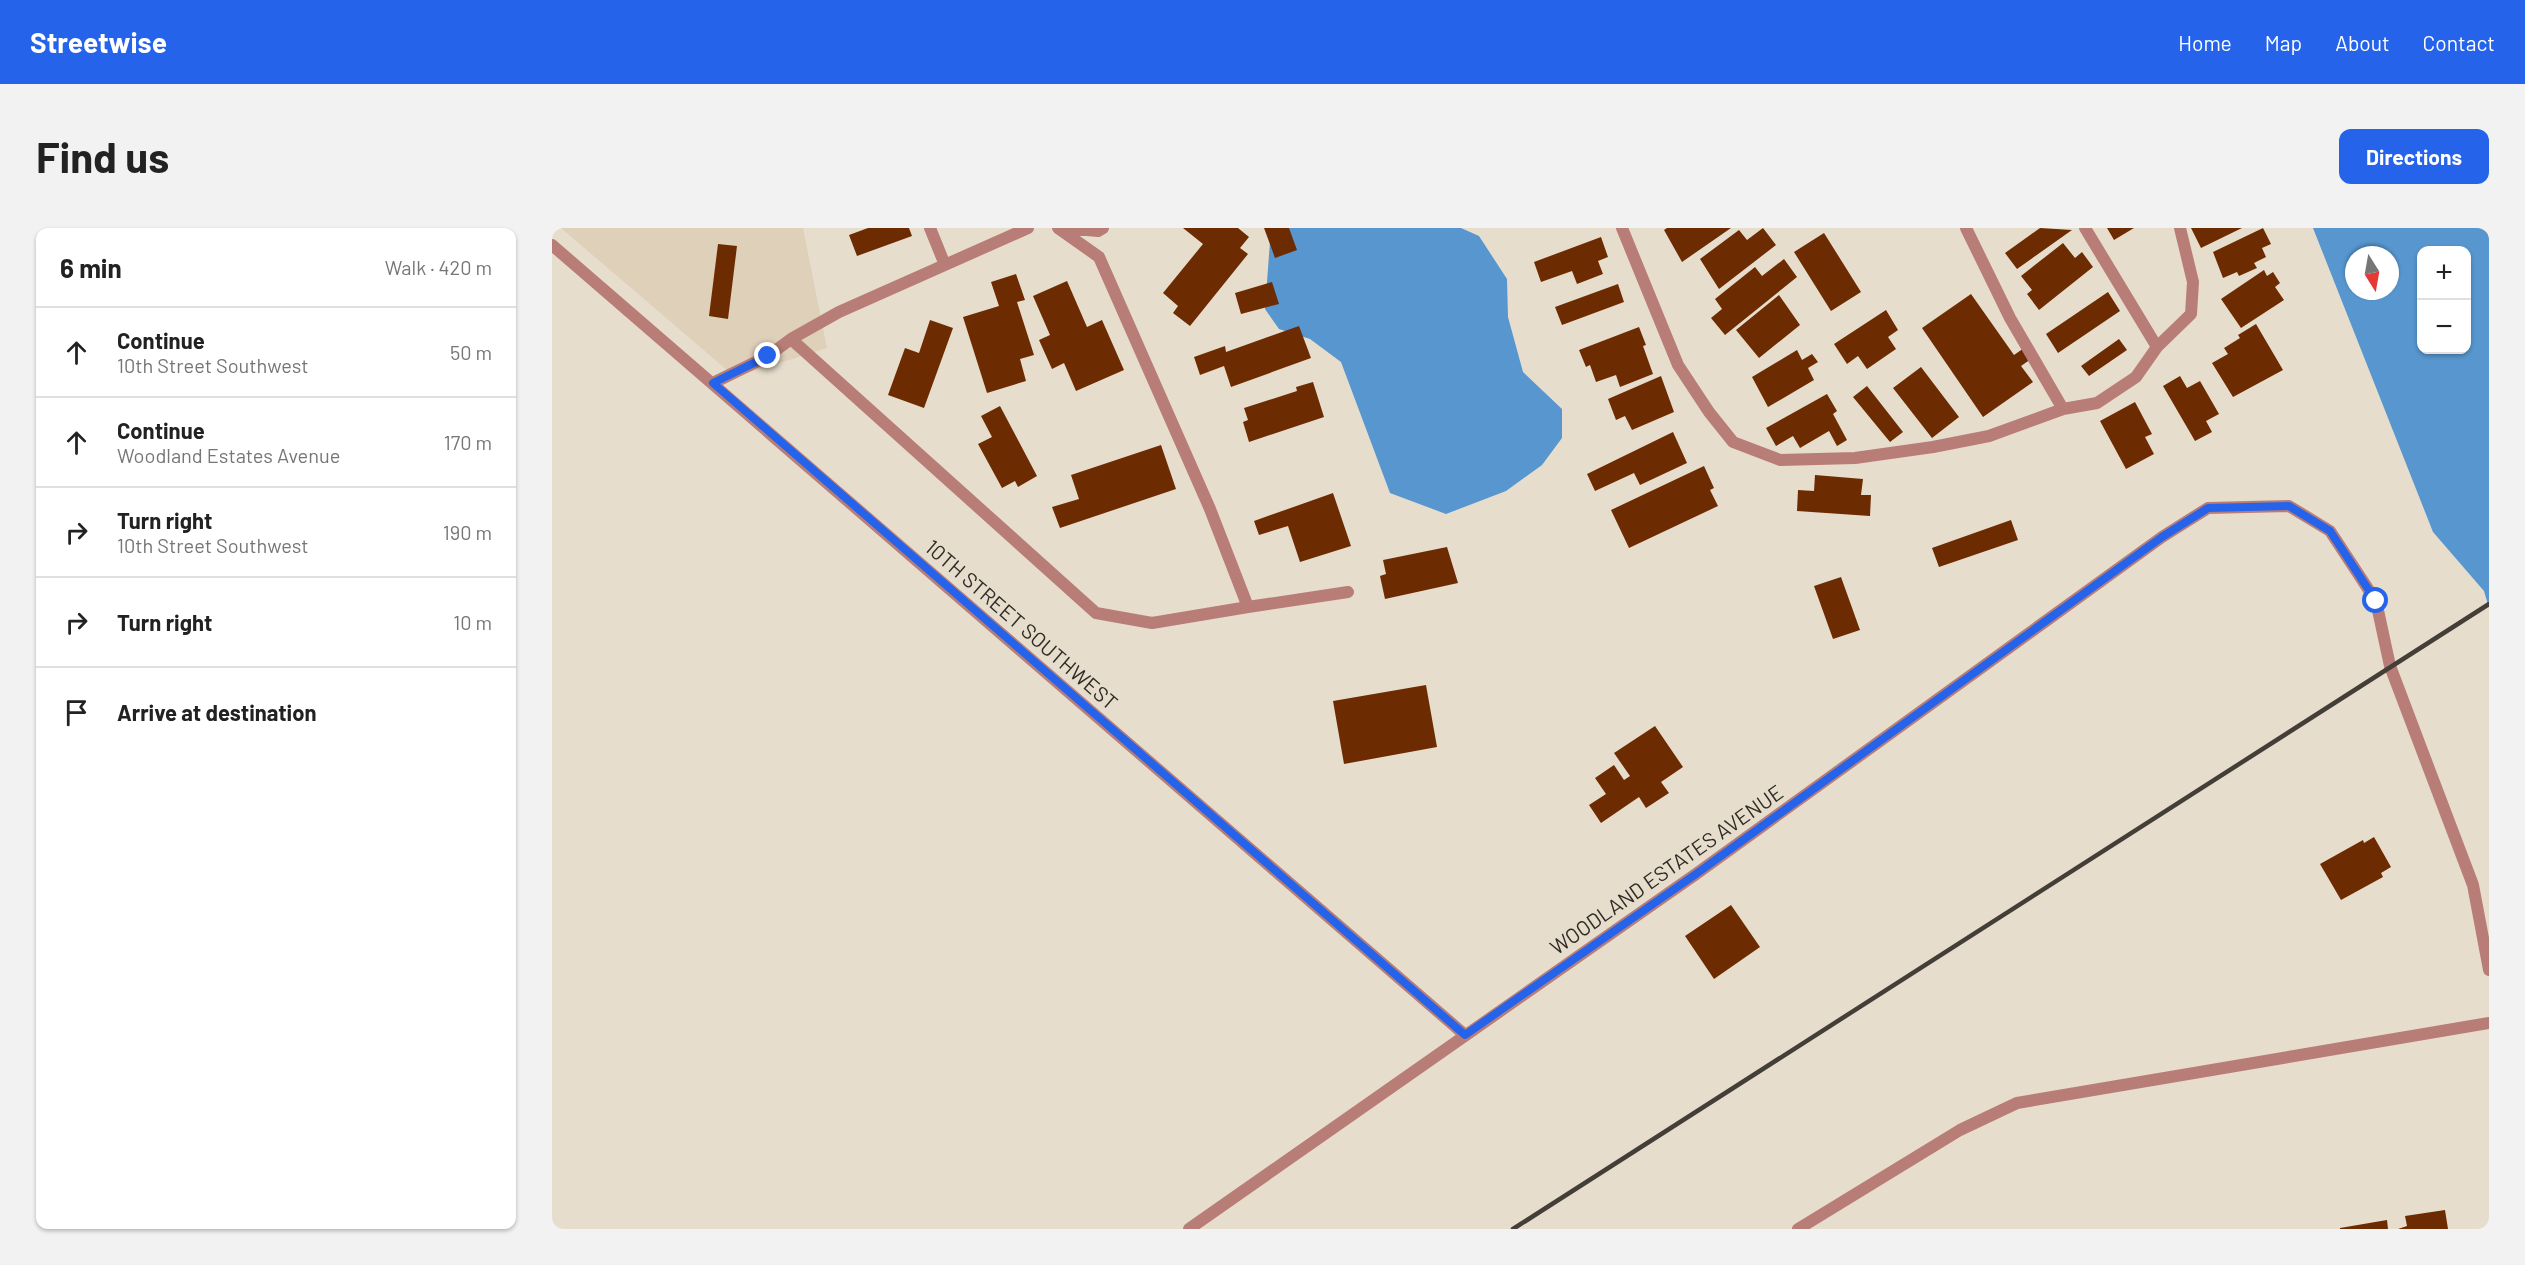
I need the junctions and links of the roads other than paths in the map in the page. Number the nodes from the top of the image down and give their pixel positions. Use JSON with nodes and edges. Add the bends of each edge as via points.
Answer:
{"nodes":[{"id":1,"x":930,"y":228,"type":"edge"},
{"id":2,"x":1028,"y":228,"type":"edge"},
{"id":3,"x":1058,"y":228,"type":"edge"},
{"id":4,"x":1065,"y":228,"type":"edge"},
{"id":5,"x":1103,"y":228,"type":"edge"},
{"id":6,"x":1622,"y":228,"type":"edge"},
{"id":7,"x":1966,"y":228,"type":"edge"},
{"id":8,"x":2085,"y":228,"type":"edge"},
{"id":9,"x":2180,"y":228,"type":"edge"},
{"id":10,"x":552,"y":245,"type":"edge"},
{"id":11,"x":945,"y":265,"type":"junction"},
{"id":12,"x":791,"y":339,"type":"junction"},
{"id":13,"x":2157,"y":347,"type":"junction"},
{"id":14,"x":713,"y":383,"type":"junction"},
{"id":15,"x":2063,"y":409,"type":"junction"},
{"id":16,"x":1348,"y":592,"type":"dead end"},
{"id":17,"x":1248,"y":607,"type":"junction"},
{"id":18,"x":2489,"y":970,"type":"edge"},
{"id":19,"x":2489,"y":1023,"type":"edge"},
{"id":20,"x":1465,"y":1035,"type":"junction"},
{"id":21,"x":1189,"y":1229,"type":"edge"},
{"id":22,"x":1798,"y":1229,"type":"edge"}],
"edges":[{"from":1,"to":11,"type":"street"},
{"from":2,"to":11,"type":"street"},
{"from":3,"to":17,"type":"street","via":[[1099,257],[1210,509]]},
{"from":4,"to":5,"type":"street"},
{"from":6,"to":15,"type":"street","via":[[1678,365],[1732,442],[1780,460],[1856,458],[1989,436]]},
{"from":7,"to":15,"type":"street","via":[[2010,318]]},
{"from":8,"to":13,"type":"street"},
{"from":9,"to":13,"type":"street","via":[[2193,282],[2191,314]]},
{"from":10,"to":14,"type":"street","name":"10TH STREET SOUTHWEST"},
{"from":11,"to":12,"type":"street","via":[[839,312]]},
{"from":12,"to":14,"type":"street","via":[[768,356]]},
{"from":12,"to":17,"type":"street","via":[[1096,613],[1152,623]]},
{"from":13,"to":15,"type":"street","via":[[2136,377],[2097,403]]},
{"from":14,"to":20,"type":"street","name":"10TH STREET SOUTHWEST"},
{"from":16,"to":17,"type":"street"},
{"from":18,"to":20,"type":"street","name":"WOODLAND ESTATES AVENUE","via":[[2473,885],[2390,666],[2376,601],[2330,531],[2289,506],[2208,508]]},
{"from":19,"to":22,"type":"street","via":[[2018,1103],[1960,1130]]},
{"from":20,"to":21,"type":"street","name":"WOODLAND ESTATES AVENUE"}]}
